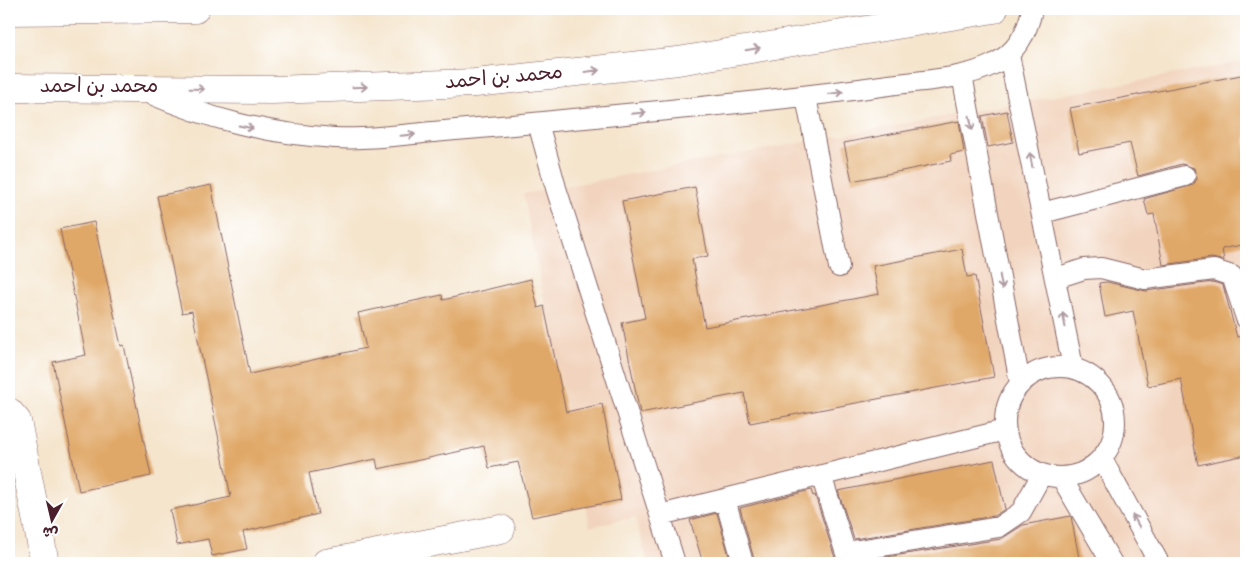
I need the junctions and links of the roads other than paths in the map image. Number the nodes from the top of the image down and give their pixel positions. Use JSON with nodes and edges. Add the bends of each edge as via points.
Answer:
{"nodes":[{"id":1,"x":195,"y":9,"type":"edge"},
{"id":2,"x":994,"y":9,"type":"edge"},
{"id":3,"x":1032,"y":9,"type":"edge"},
{"id":4,"x":11,"y":10,"type":"edge"},
{"id":5,"x":1009,"y":54,"type":"junction"},
{"id":6,"x":962,"y":75,"type":"junction"},
{"id":7,"x":9,"y":88,"type":"edge"},
{"id":8,"x":134,"y":88,"type":"junction"},
{"id":9,"x":806,"y":97,"type":"junction"},
{"id":10,"x":538,"y":123,"type":"junction"},
{"id":11,"x":1185,"y":176,"type":"dead end"},
{"id":12,"x":1042,"y":213,"type":"junction"},
{"id":13,"x":840,"y":267,"type":"dead end"},
{"id":14,"x":1056,"y":278,"type":"junction"},
{"id":15,"x":1246,"y":318,"type":"edge"},
{"id":16,"x":1073,"y":368,"type":"junction"},
{"id":17,"x":1020,"y":383,"type":"junction"},
{"id":18,"x":9,"y":412,"type":"edge"},
{"id":19,"x":1005,"y":430,"type":"junction"},
{"id":20,"x":1102,"y":459,"type":"junction"},
{"id":21,"x":1042,"y":474,"type":"junction"},
{"id":22,"x":821,"y":475,"type":"junction"},
{"id":23,"x":1062,"y":476,"type":"junction"},
{"id":24,"x":725,"y":499,"type":"junction"},
{"id":25,"x":660,"y":515,"type":"junction"},
{"id":26,"x":501,"y":529,"type":"dead end"},
{"id":27,"x":847,"y":558,"type":"edge"},
{"id":28,"x":45,"y":563,"type":"edge"},
{"id":29,"x":326,"y":563,"type":"edge"},
{"id":30,"x":675,"y":563,"type":"edge"},
{"id":31,"x":743,"y":563,"type":"edge"},
{"id":32,"x":1112,"y":563,"type":"edge"},
{"id":33,"x":1159,"y":563,"type":"edge"}],
"edges":[{"from":1,"to":4,"type":"street"},
{"from":8,"to":2,"type":"street","name":"محمد بن احمد","one_way":true,"via":[[272,90],[475,83],[678,61]]},
{"from":3,"to":5,"type":"lane","via":[[1022,40]]},
{"from":5,"to":6,"type":"lane","via":[[995,64]]},
{"from":12,"to":5,"type":"lane","one_way":true},
{"from":9,"to":6,"type":"lane","one_way":true},
{"from":6,"to":17,"type":"lane","one_way":true},
{"from":7,"to":8,"type":"street","name":"محمد بن احمد"},
{"from":8,"to":10,"type":"lane","one_way":true,"via":[[233,124],[286,134],[338,138],[391,136]]},
{"from":10,"to":9,"type":"lane","one_way":true},
{"from":9,"to":13,"type":"lane"},
{"from":10,"to":25,"type":"lane"},
{"from":11,"to":12,"type":"lane"},
{"from":12,"to":14,"type":"lane"},
{"from":14,"to":15,"type":"lane","via":[[1084,269],[1101,268],[1145,279],[1214,270],[1232,276]]},
{"from":16,"to":14,"type":"lane","one_way":true},
{"from":16,"to":17,"type":"lane","via":[[1054,367],[1035,372]]},
{"from":16,"to":20,"type":"lane","via":[[1093,377],[1108,395],[1115,416],[1113,439]]},
{"from":17,"to":19,"type":"lane","via":[[1010,397],[1005,413]]},
{"from":18,"to":28,"type":"street","via":[[17,421]]},
{"from":19,"to":21,"type":"lane","via":[[1012,448],[1024,464]]},
{"from":19,"to":22,"type":"lane"},
{"from":20,"to":23,"type":"lane","via":[[1076,474]]},
{"from":33,"to":20,"type":"lane","one_way":true},
{"from":21,"to":23,"type":"lane"},
{"from":21,"to":27,"type":"lane","via":[[1021,512],[999,527]]},
{"from":22,"to":24,"type":"lane"},
{"from":22,"to":27,"type":"lane"},
{"from":23,"to":32,"type":"lane"},
{"from":24,"to":25,"type":"lane"},
{"from":24,"to":31,"type":"lane"},
{"from":25,"to":30,"type":"lane"},
{"from":26,"to":29,"type":"street"}]}
